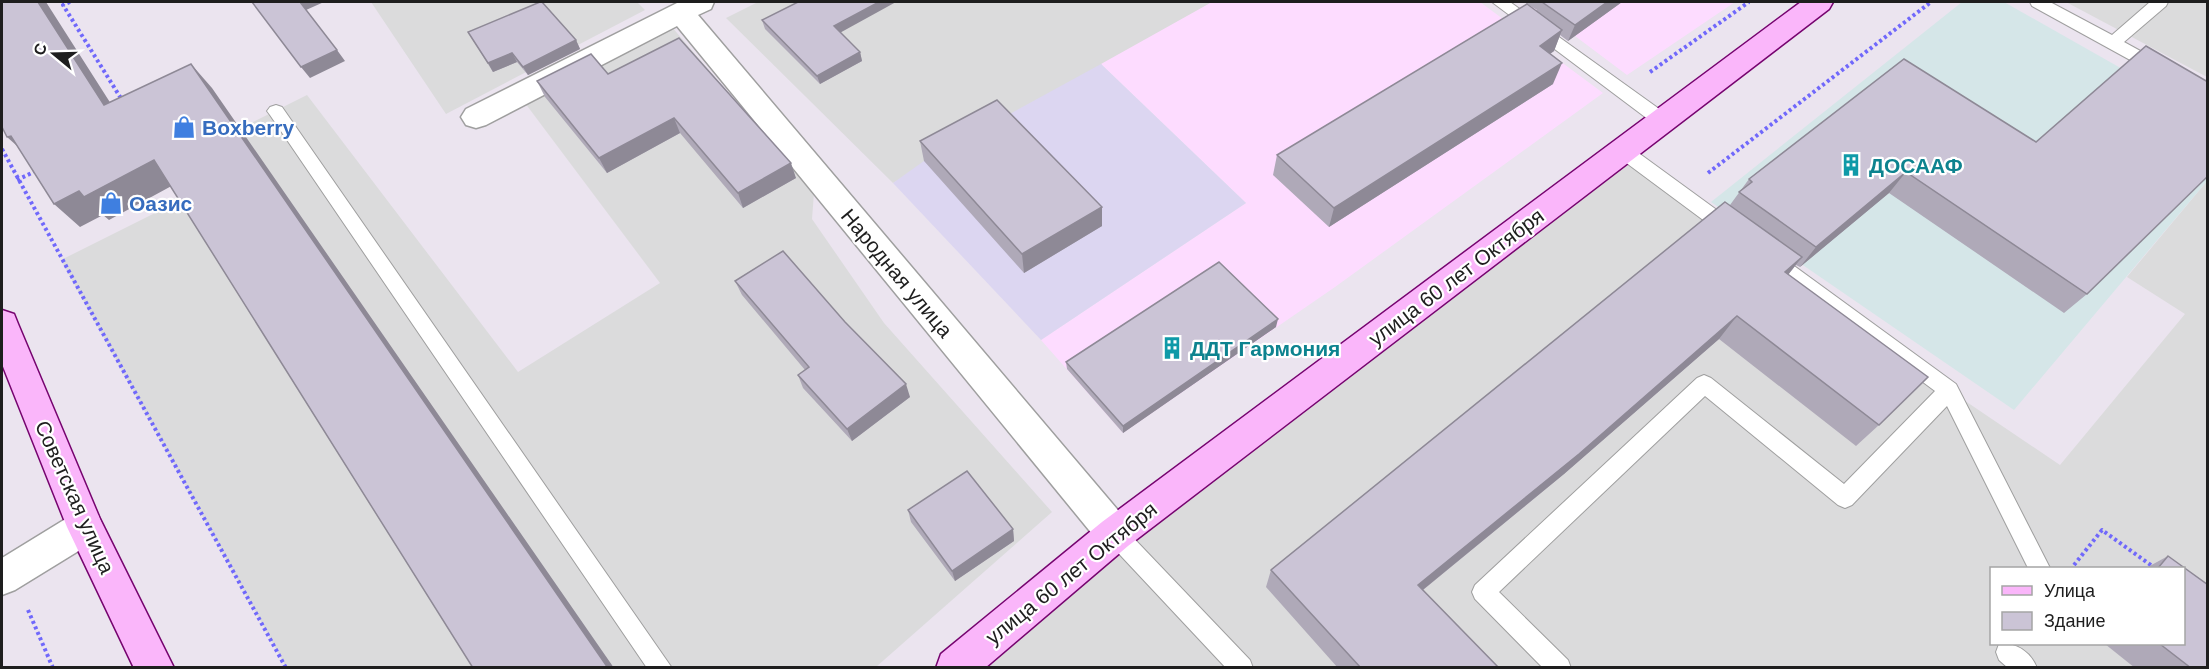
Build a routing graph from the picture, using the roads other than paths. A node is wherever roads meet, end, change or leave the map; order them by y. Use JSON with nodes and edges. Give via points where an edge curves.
{"nodes":[{"id":1,"x":1500,"y":2,"type":"edge"},
{"id":2,"x":1819,"y":2,"type":"edge"},
{"id":3,"x":2038,"y":2,"type":"edge"},
{"id":4,"x":2160,"y":2,"type":"edge"},
{"id":5,"x":690,"y":7,"type":"edge"},
{"id":6,"x":2113,"y":43,"type":"junction"},
{"id":7,"x":2176,"y":78,"type":"edge"},
{"id":8,"x":276,"y":111,"type":"dead end"},
{"id":9,"x":476,"y":117,"type":"dead end"},
{"id":10,"x":1662,"y":121,"type":"junction"},
{"id":11,"x":1623,"y":151,"type":"junction"},
{"id":12,"x":2,"y":324,"type":"edge"},
{"id":13,"x":1949,"y":390,"type":"junction"},
{"id":14,"x":86,"y":527,"type":"junction"},
{"id":15,"x":1115,"y":534,"type":"junction"},
{"id":16,"x":2038,"y":567,"type":"edge"},
{"id":17,"x":2,"y":578,"type":"edge"},
{"id":18,"x":2007,"y":652,"type":"dead end"},
{"id":19,"x":156,"y":668,"type":"edge"},
{"id":20,"x":661,"y":668,"type":"edge"},
{"id":21,"x":955,"y":668,"type":"edge"},
{"id":22,"x":1242,"y":668,"type":"edge"},
{"id":23,"x":1560,"y":668,"type":"edge"},
{"id":24,"x":2026,"y":668,"type":"edge"}],
"edges":[{"from":1,"to":10,"type":"lane"},
{"from":2,"to":10,"type":"street","name":"улица 60 лет Октября"},
{"from":3,"to":6,"type":"lane"},
{"from":4,"to":6,"type":"lane"},
{"from":5,"to":9,"type":"street"},
{"from":5,"to":15,"type":"street","name":"Народная улица"},
{"from":6,"to":7,"type":"lane"},
{"from":8,"to":20,"type":"lane"},
{"from":10,"to":11,"type":"street","name":"улица 60 лет Октября"},
{"from":11,"to":13,"type":"lane"},
{"from":11,"to":15,"type":"street","name":"улица 60 лет Октября"},
{"from":12,"to":14,"type":"street","name":"Советская улица"},
{"from":13,"to":16,"type":"lane"},
{"from":13,"to":23,"type":"lane","via":[[1845,498],[1704,384],[1483,592]]},
{"from":14,"to":17,"type":"street"},
{"from":14,"to":19,"type":"street","name":"Советская улица"},
{"from":15,"to":21,"type":"street","name":"улица 60 лет Октября"},
{"from":15,"to":22,"type":"lane"},
{"from":18,"to":24,"type":"lane"}]}
